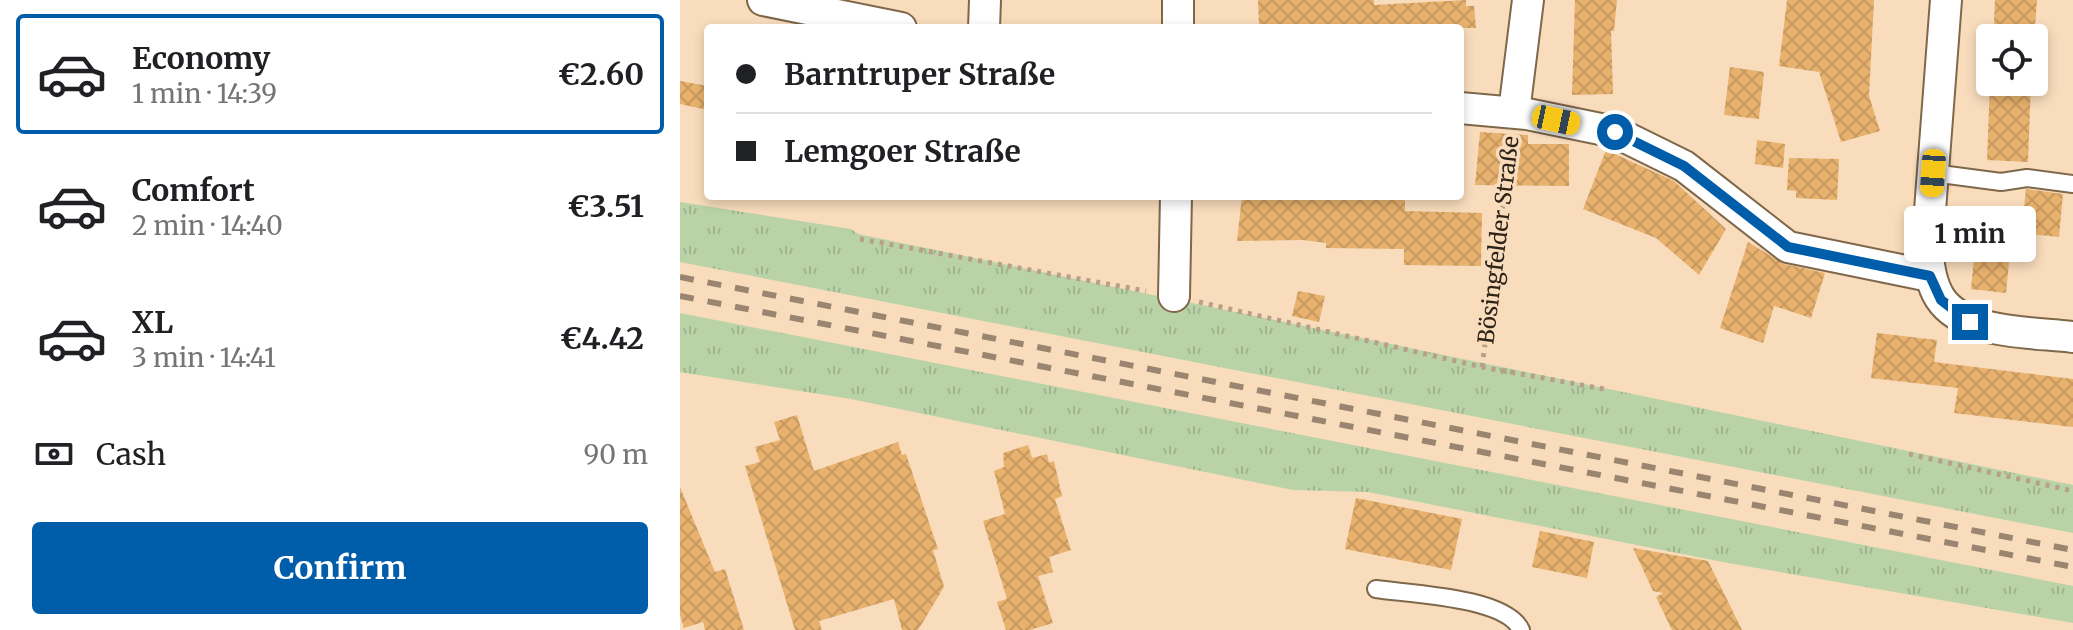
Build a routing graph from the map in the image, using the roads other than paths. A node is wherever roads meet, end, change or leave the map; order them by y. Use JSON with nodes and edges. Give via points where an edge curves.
{"nodes":[{"id":1,"x":763,"y":0,"type":"edge"},
{"id":2,"x":985,"y":0,"type":"edge"},
{"id":3,"x":1178,"y":0,"type":"edge"},
{"id":4,"x":1528,"y":0,"type":"edge"},
{"id":5,"x":1946,"y":0,"type":"edge"},
{"id":6,"x":881,"y":24,"type":"edge"},
{"id":7,"x":984,"y":24,"type":"edge"},
{"id":8,"x":1178,"y":24,"type":"edge"},
{"id":9,"x":1464,"y":108,"type":"edge"},
{"id":10,"x":1514,"y":112,"type":"junction"},
{"id":11,"x":1933,"y":173,"type":"junction"},
{"id":12,"x":2073,"y":184,"type":"edge"},
{"id":13,"x":1176,"y":200,"type":"edge"},
{"id":14,"x":1930,"y":276,"type":"junction"},
{"id":15,"x":1174,"y":296,"type":"road end"},
{"id":16,"x":2073,"y":337,"type":"edge"},
{"id":17,"x":1376,"y":589,"type":"dead end"},
{"id":18,"x":1521,"y":630,"type":"edge"}],
"edges":[{"from":1,"to":6,"type":"street"},
{"from":2,"to":7,"type":"street"},
{"from":3,"to":8,"type":"street"},
{"from":4,"to":10,"type":"street","name":"Bösingfelder Straße"},
{"from":5,"to":11,"type":"street"},
{"from":9,"to":10,"type":"street","name":"Bösingfelder Straße"},
{"from":10,"to":14,"type":"street","via":[[1615,132],[1684,166],[1788,247]]},
{"from":11,"to":12,"type":"lane"},
{"from":11,"to":14,"type":"street"},
{"from":13,"to":15,"type":"street"},
{"from":14,"to":16,"type":"street","via":[[1941,300],[1970,322]]},
{"from":17,"to":18,"type":"lane","via":[[1490,606]]}]}
